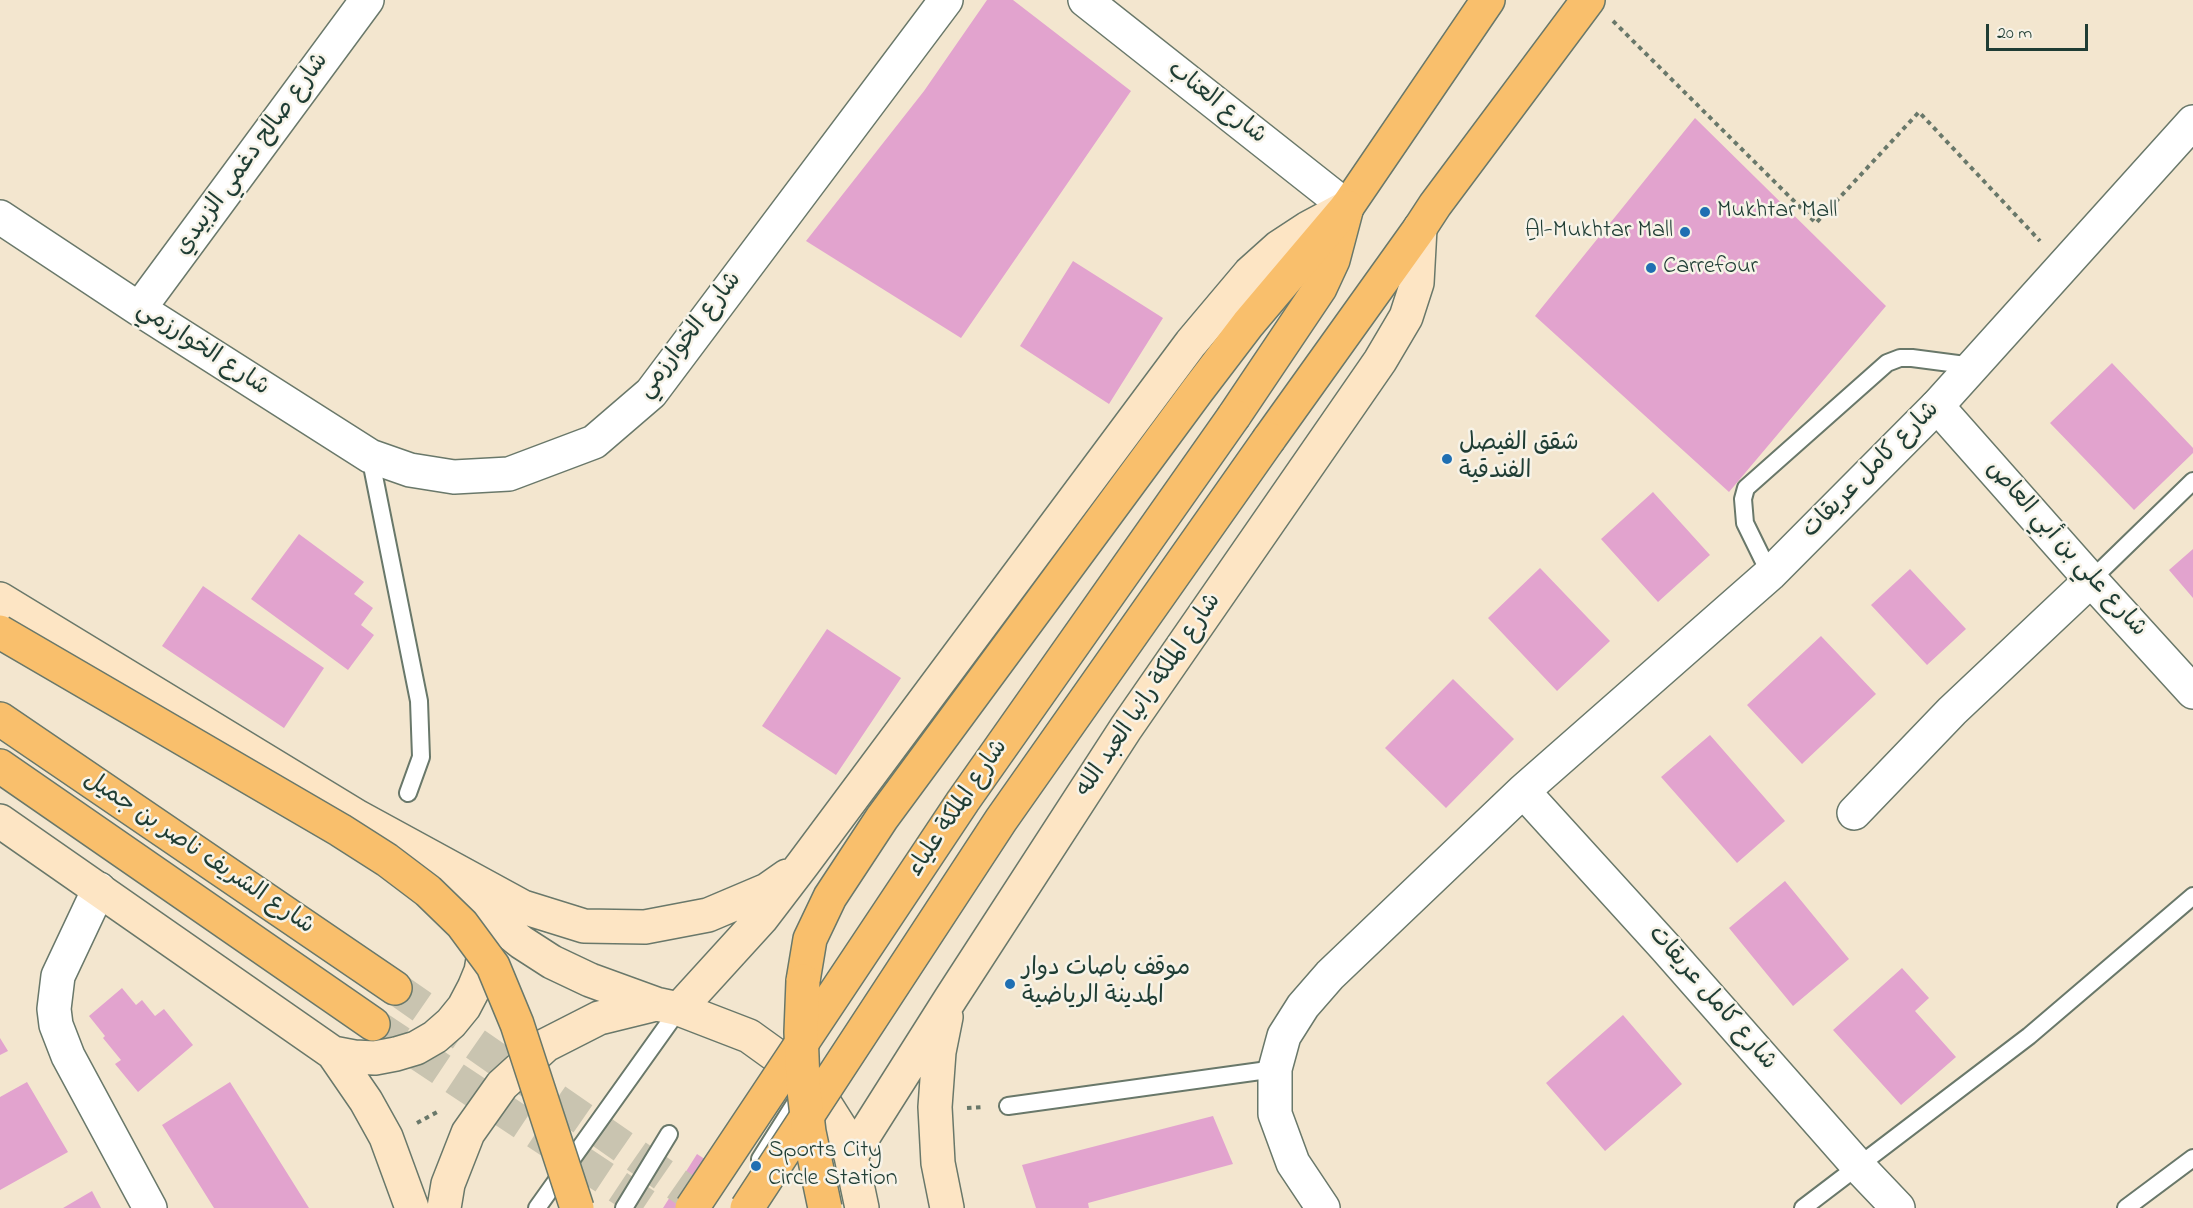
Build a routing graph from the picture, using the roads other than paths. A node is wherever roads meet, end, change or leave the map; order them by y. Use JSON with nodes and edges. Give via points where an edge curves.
{"nodes":[{"id":1,"x":367,"y":0,"type":"edge"},
{"id":2,"x":946,"y":0,"type":"edge"},
{"id":3,"x":1085,"y":0,"type":"edge"},
{"id":4,"x":1488,"y":0,"type":"edge"},
{"id":5,"x":1598,"y":8,"type":"edge"},
{"id":6,"x":2193,"y":122,"type":"edge"},
{"id":7,"x":1347,"y":207,"type":"junction"},
{"id":8,"x":0,"y":217,"type":"edge"},
{"id":9,"x":1420,"y":228,"type":"junction"},
{"id":10,"x":139,"y":309,"type":"junction"},
{"id":11,"x":1973,"y":366,"type":"junction"},
{"id":12,"x":1938,"y":406,"type":"junction"},
{"id":13,"x":370,"y":456,"type":"junction"},
{"id":14,"x":2193,"y":481,"type":"edge"},
{"id":15,"x":1770,"y":574,"type":"junction"},
{"id":16,"x":2091,"y":580,"type":"junction"},
{"id":17,"x":0,"y":599,"type":"edge"},
{"id":18,"x":0,"y":632,"type":"edge"},
{"id":19,"x":2193,"y":693,"type":"edge"},
{"id":20,"x":0,"y":719,"type":"edge"},
{"id":21,"x":0,"y":766,"type":"edge"},
{"id":22,"x":1523,"y":791,"type":"junction"},
{"id":23,"x":408,"y":793,"type":"dead end"},
{"id":24,"x":1854,"y":813,"type":"dead end"},
{"id":25,"x":358,"y":817,"type":"junction"},
{"id":26,"x":0,"y":821,"type":"edge"},
{"id":27,"x":803,"y":864,"type":"junction"},
{"id":28,"x":99,"y":889,"type":"junction"},
{"id":29,"x":2193,"y":896,"type":"edge"},
{"id":30,"x":474,"y":903,"type":"junction"},
{"id":31,"x":395,"y":988,"type":"tunnel mouth"},
{"id":32,"x":951,"y":998,"type":"junction"},
{"id":33,"x":667,"y":1007,"type":"junction"},
{"id":34,"x":373,"y":1024,"type":"tunnel mouth"},
{"id":35,"x":333,"y":1053,"type":"junction"},
{"id":36,"x":1275,"y":1069,"type":"junction"},
{"id":37,"x":810,"y":1080,"type":"junction"},
{"id":38,"x":1008,"y":1106,"type":"dead end"},
{"id":39,"x":669,"y":1134,"type":"dead end"},
{"id":40,"x":2193,"y":1158,"type":"edge"},
{"id":41,"x":1858,"y":1166,"type":"junction"},
{"id":42,"x":837,"y":1180,"type":"edge"},
{"id":43,"x":150,"y":1208,"type":"edge"},
{"id":44,"x":412,"y":1208,"type":"edge"},
{"id":45,"x":444,"y":1208,"type":"edge"},
{"id":46,"x":537,"y":1208,"type":"edge"},
{"id":47,"x":577,"y":1208,"type":"edge"},
{"id":48,"x":624,"y":1208,"type":"edge"},
{"id":49,"x":692,"y":1208,"type":"edge"},
{"id":50,"x":730,"y":1208,"type":"edge"},
{"id":51,"x":747,"y":1208,"type":"edge"},
{"id":52,"x":816,"y":1208,"type":"edge"},
{"id":53,"x":862,"y":1208,"type":"edge"},
{"id":54,"x":947,"y":1208,"type":"edge"},
{"id":55,"x":1323,"y":1208,"type":"edge"},
{"id":56,"x":1803,"y":1208,"type":"edge"},
{"id":57,"x":1899,"y":1208,"type":"edge"},
{"id":58,"x":2126,"y":1208,"type":"edge"}],
"edges":[{"from":1,"to":10,"type":"street","name":"شارع صالح دغمي الزبيدي"},
{"from":2,"to":13,"type":"street","name":"شارع الخوارزمي","via":[[651,393],[594,442],[509,474],[454,477],[410,470]]},
{"from":3,"to":7,"type":"street","name":"شارع العناب"},
{"from":4,"to":7,"type":"main road"},
{"from":5,"to":9,"type":"main road"},
{"from":6,"to":11,"type":"street","name":"شارع كامل عريقات"},
{"from":7,"to":27,"type":"main road","via":[[1279,247],[1250,273],[1191,343]]},
{"from":7,"to":42,"type":"main road","bridge":true,"via":[[1197,391],[882,818],[830,897],[810,939],[801,1032],[809,1132]]},
{"from":7,"to":49,"type":"main road","name":"شارع الملكة علياء","bridge":true,"via":[[1333,260],[1302,317],[963,801]]},
{"from":8,"to":10,"type":"street","name":"شارع الخوارزمي"},
{"from":9,"to":32,"type":"main road","name":"شارع الملكة رانيا العبد الله","via":[[1417,283],[1406,317],[1380,361],[1126,728]]},
{"from":9,"to":51,"type":"main road","name":"شارع الملكة علياء","bridge":true,"via":[[1001,820]]},
{"from":10,"to":13,"type":"street","name":"شارع الخوارزمي"},
{"from":11,"to":12,"type":"street","name":"شارع كامل عريقات"},
{"from":11,"to":15,"type":"lane","via":[[1912,358],[1887,363],[1746,488],[1745,523]]},
{"from":12,"to":15,"type":"street","name":"شارع كامل عريقات"},
{"from":12,"to":16,"type":"street","name":"شارع علي بن أبي العاص"},
{"from":13,"to":23,"type":"lane","via":[[419,701],[421,757]]},
{"from":14,"to":16,"type":"lane"},
{"from":15,"to":22,"type":"street","name":"شارع كامل عريقات"},
{"from":16,"to":19,"type":"street","name":"شارع علي بن أبي العاص"},
{"from":16,"to":24,"type":"street","via":[[1952,711]]},
{"from":17,"to":25,"type":"main road"},
{"from":18,"to":47,"type":"main road","bridge":true,"via":[[349,836],[428,891],[462,924],[493,966],[517,1024]]},
{"from":20,"to":31,"type":"main road","name":"شارع الشريف ناصر بن جميل"},
{"from":21,"to":34,"type":"main road","name":"شارع الشريف ناصر بن جميل"},
{"from":22,"to":36,"type":"street","name":"شارع كامل عريقات","via":[[1323,983],[1284,1036]]},
{"from":22,"to":41,"type":"street","name":"شارع كامل عريقات"},
{"from":25,"to":27,"type":"main road","via":[[523,907],[584,926],[645,927],[708,915],[767,890]]},
{"from":25,"to":30,"type":"main road"},
{"from":26,"to":28,"type":"main road"},
{"from":27,"to":33,"type":"main road","via":[[761,919]]},
{"from":28,"to":35,"type":"main road"},
{"from":28,"to":43,"type":"street","via":[[58,976],[56,1025],[68,1056]]},
{"from":29,"to":41,"type":"lane","via":[[2029,1036]]},
{"from":30,"to":33,"type":"main road","via":[[552,962]]},
{"from":30,"to":35,"type":"main road","via":[[484,936],[481,971],[464,1007],[451,1023],[416,1048],[396,1054],[375,1058]]},
{"from":32,"to":42,"type":"main road","name":"شارع الملكة رانيا العبد الله"},
{"from":32,"to":54,"type":"main road","via":[[939,1052],[935,1107],[938,1163]]},
{"from":33,"to":37,"type":"main road","via":[[749,1036]]},
{"from":33,"to":45,"type":"main road","via":[[599,1018],[546,1046],[502,1085],[468,1133],[448,1184]]},
{"from":33,"to":46,"type":"lane"},
{"from":35,"to":44,"type":"main road","via":[[386,1137]]},
{"from":36,"to":38,"type":"lane"},
{"from":36,"to":55,"type":"street","name":"شارع كامل عريقات","via":[[1275,1114],[1293,1163]]},
{"from":37,"to":42,"type":"main road","via":[[841,1129]]},
{"from":37,"to":50,"type":"lane"},
{"from":39,"to":48,"type":"lane"},
{"from":40,"to":58,"type":"lane"},
{"from":41,"to":56,"type":"lane"},
{"from":41,"to":57,"type":"street","name":"شارع كامل عريقات"},
{"from":42,"to":52,"type":"lane"},
{"from":42,"to":53,"type":"main road"}]}
